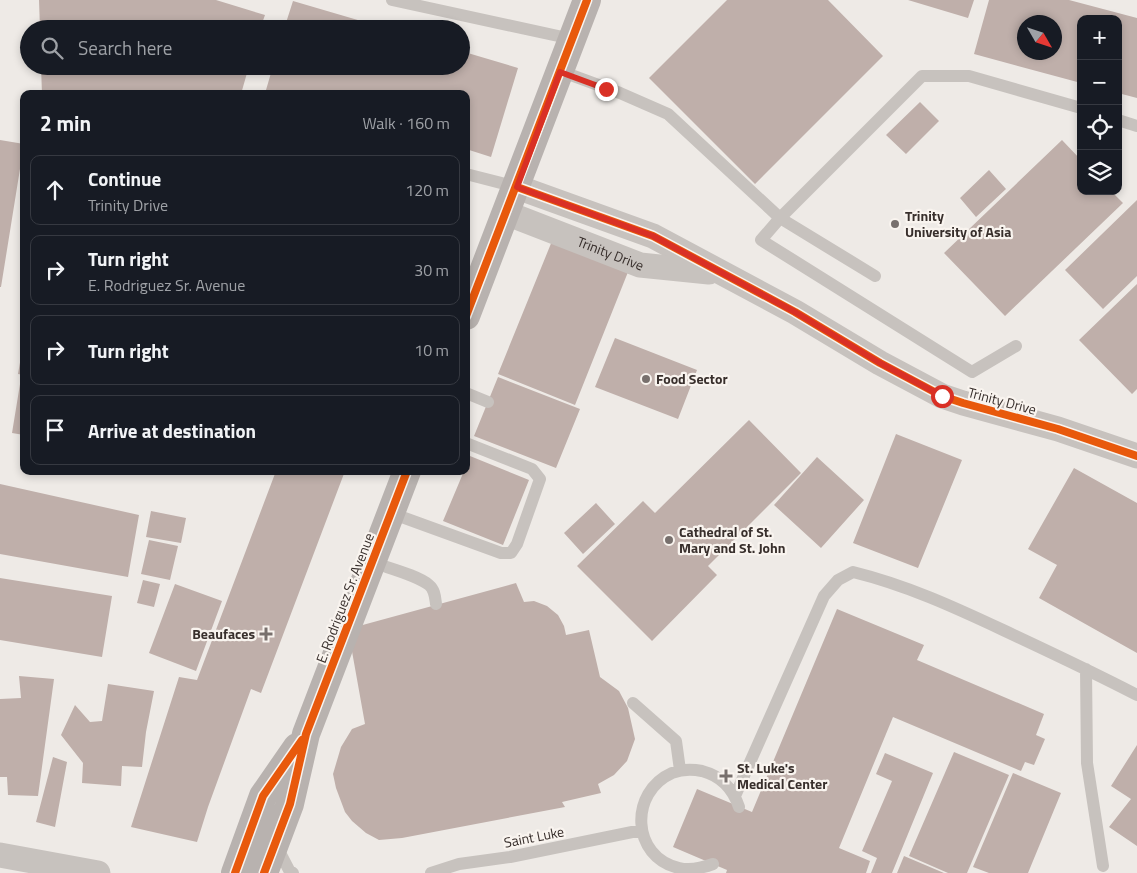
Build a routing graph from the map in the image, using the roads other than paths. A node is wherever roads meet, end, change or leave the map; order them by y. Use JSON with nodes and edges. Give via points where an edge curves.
{"nodes":[{"id":1,"x":392,"y":0,"type":"edge"},
{"id":2,"x":588,"y":0,"type":"edge"},
{"id":3,"x":572,"y":39,"type":"junction"},
{"id":4,"x":560,"y":72,"type":"junction"},
{"id":5,"x":1077,"y":107,"type":"edge"},
{"id":6,"x":1122,"y":121,"type":"edge"},
{"id":7,"x":1137,"y":126,"type":"edge"},
{"id":8,"x":470,"y":175,"type":"edge"},
{"id":9,"x":517,"y":187,"type":"junction"},
{"id":10,"x":506,"y":213,"type":"junction"},
{"id":11,"x":780,"y":218,"type":"junction"},
{"id":12,"x":722,"y":273,"type":"junction"},
{"id":13,"x":875,"y":276,"type":"dead end"},
{"id":14,"x":470,"y":306,"type":"edge"},
{"id":15,"x":1016,"y":346,"type":"dead end"},
{"id":16,"x":470,"y":395,"type":"edge"},
{"id":17,"x":488,"y":402,"type":"dead end"},
{"id":18,"x":470,"y":445,"type":"edge"},
{"id":19,"x":1137,"y":456,"type":"edge"},
{"id":20,"x":405,"y":475,"type":"edge"},
{"id":21,"x":391,"y":512,"type":"junction"},
{"id":22,"x":372,"y":562,"type":"junction"},
{"id":23,"x":436,"y":604,"type":"dead end"},
{"id":24,"x":1086,"y":668,"type":"junction"},
{"id":25,"x":1137,"y":696,"type":"edge"},
{"id":26,"x":633,"y":704,"type":"dead end"},
{"id":27,"x":306,"y":734,"type":"junction"},
{"id":28,"x":680,"y":770,"type":"junction"},
{"id":29,"x":642,"y":830,"type":"junction"},
{"id":30,"x":274,"y":842,"type":"junction"},
{"id":31,"x":0,"y":855,"type":"edge"},
{"id":32,"x":713,"y":864,"type":"dead end"},
{"id":33,"x":1103,"y":866,"type":"dead end"},
{"id":34,"x":679,"y":871,"type":"edge"},
{"id":35,"x":98,"y":873,"type":"edge"},
{"id":36,"x":235,"y":873,"type":"edge"},
{"id":37,"x":264,"y":873,"type":"edge"},
{"id":38,"x":293,"y":873,"type":"edge"},
{"id":39,"x":431,"y":873,"type":"edge"}],
"edges":[{"from":1,"to":3,"type":"lane"},
{"from":2,"to":3,"type":"main road"},
{"from":3,"to":4,"type":"main road"},
{"from":4,"to":9,"type":"main road"},
{"from":4,"to":11,"type":"lane","via":[[668,114]]},
{"from":5,"to":11,"type":"lane","via":[[969,76],[922,76]]},
{"from":6,"to":7,"type":"lane"},
{"from":8,"to":9,"type":"lane"},
{"from":9,"to":10,"type":"main road"},
{"from":9,"to":12,"type":"street","name":"Trinity Drive","via":[[653,236]]},
{"from":10,"to":12,"type":"street","name":"Trinity Drive","via":[[640,265]]},
{"from":10,"to":14,"type":"main road"},
{"from":11,"to":13,"type":"lane"},
{"from":11,"to":15,"type":"lane","via":[[761,240],[972,372]]},
{"from":12,"to":19,"type":"street","name":"Trinity Drive","via":[[942,396],[1058,429]]},
{"from":16,"to":17,"type":"lane"},
{"from":18,"to":21,"type":"lane","via":[[532,469],[540,479],[511,553],[501,553]]},
{"from":20,"to":21,"type":"main road","name":"E. Rodriguez Sr. Avenue"},
{"from":21,"to":22,"type":"main road","name":"E. Rodriguez Sr. Avenue"},
{"from":22,"to":23,"type":"lane","via":[[430,585]]},
{"from":22,"to":27,"type":"main road","name":"E. Rodriguez Sr. Avenue"},
{"from":24,"to":25,"type":"lane"},
{"from":24,"to":28,"type":"lane","via":[[946,603],[853,572],[838,580],[824,596],[737,801],[725,783],[712,774]]},
{"from":24,"to":33,"type":"lane","via":[[1087,763]]},
{"from":26,"to":28,"type":"lane","via":[[676,741]]},
{"from":27,"to":30,"type":"main road","name":"E. Rodriguez Sr. Avenue","via":[[290,804]]},
{"from":27,"to":36,"type":"main road","name":"E. Rodriguez Sr. Avenue","via":[[264,796]]},
{"from":28,"to":29,"type":"lane","via":[[663,777],[650,790],[642,805]]},
{"from":29,"to":34,"type":"lane","via":[[653,853]]},
{"from":29,"to":39,"type":"lane","name":"Saint Luke","via":[[459,864]]},
{"from":30,"to":37,"type":"main road","name":"E. Rodriguez Sr. Avenue"},
{"from":30,"to":38,"type":"lane"},
{"from":31,"to":35,"type":"street"},
{"from":32,"to":34,"type":"lane"}]}
